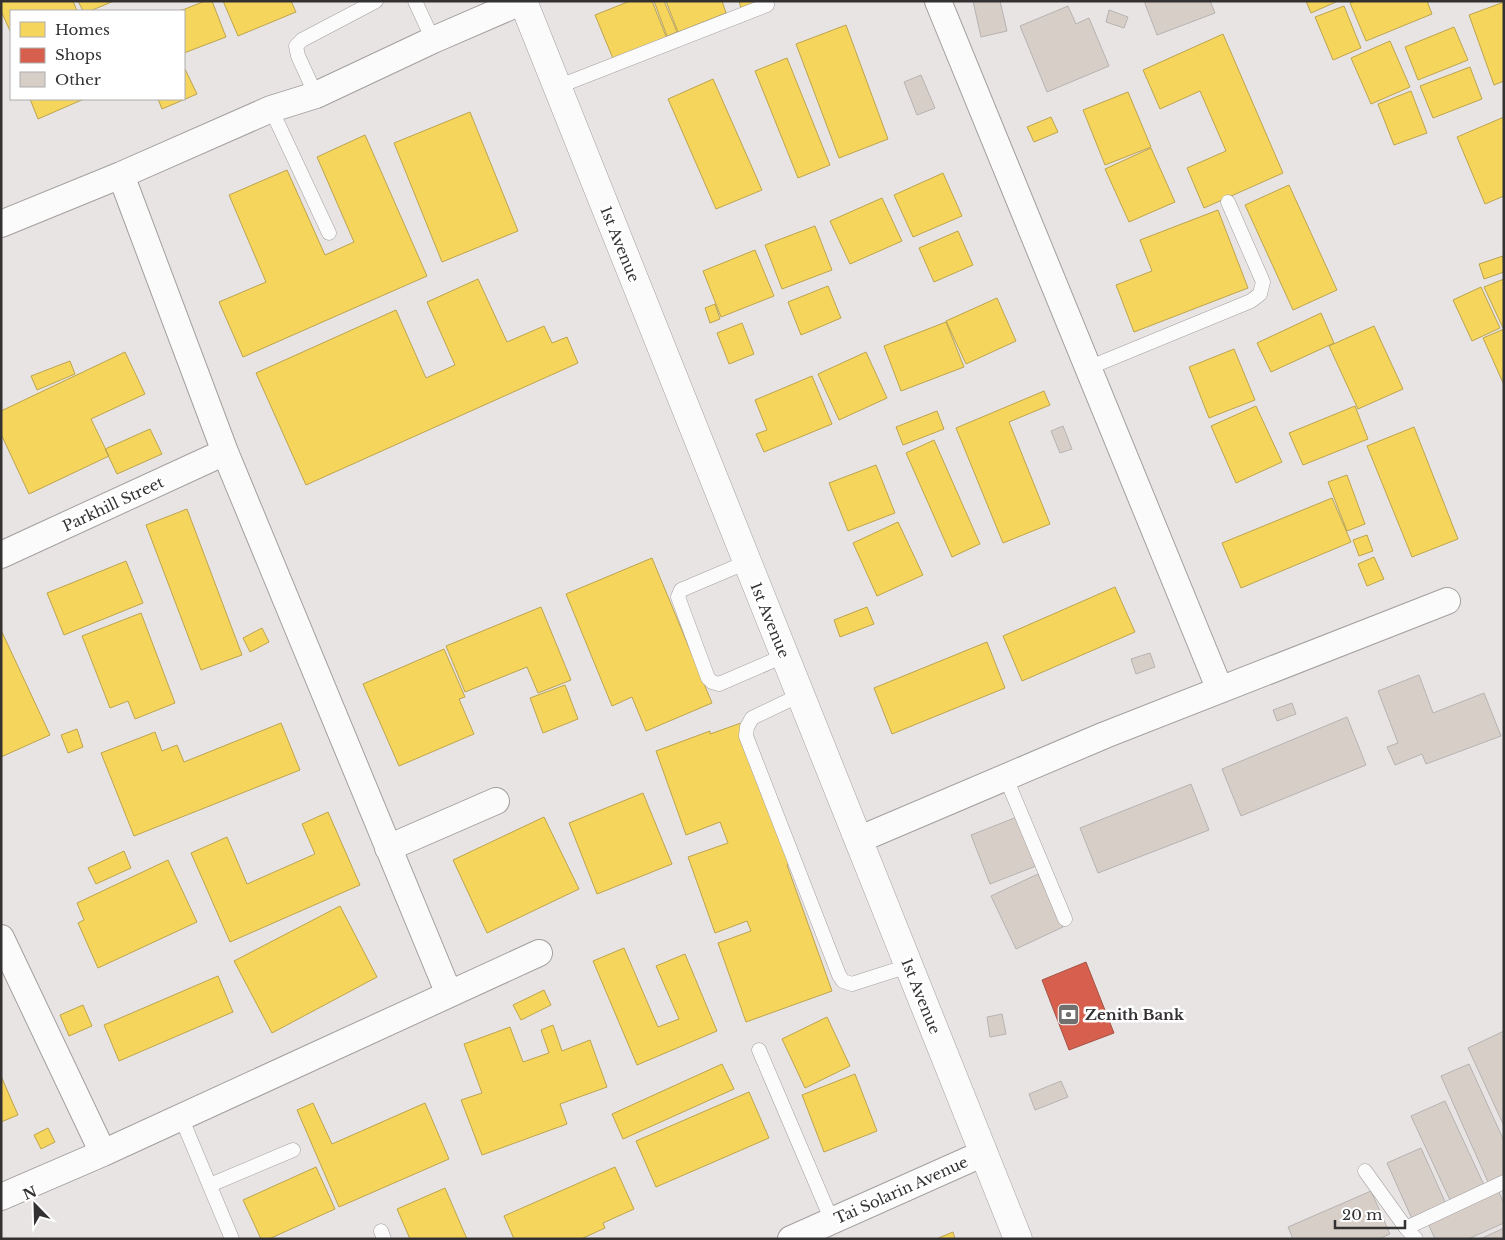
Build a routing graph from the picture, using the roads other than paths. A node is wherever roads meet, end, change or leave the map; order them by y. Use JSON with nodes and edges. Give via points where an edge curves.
{"nodes":[{"id":1,"x":376,"y":1,"type":"edge"},
{"id":2,"x":415,"y":1,"type":"edge"},
{"id":3,"x":523,"y":1,"type":"edge"},
{"id":4,"x":938,"y":1,"type":"edge"},
{"id":5,"x":767,"y":5,"type":"dead end"},
{"id":6,"x":432,"y":40,"type":"junction"},
{"id":7,"x":557,"y":87,"type":"junction"},
{"id":8,"x":316,"y":95,"type":"junction"},
{"id":9,"x":271,"y":109,"type":"junction"},
{"id":10,"x":121,"y":175,"type":"junction"},
{"id":11,"x":1228,"y":202,"type":"dead end"},
{"id":12,"x":1,"y":224,"type":"edge"},
{"id":13,"x":328,"y":233,"type":"dead end"},
{"id":14,"x":1088,"y":368,"type":"junction"},
{"id":15,"x":225,"y":452,"type":"junction"},
{"id":16,"x":1,"y":556,"type":"edge"},
{"id":17,"x":747,"y":562,"type":"junction"},
{"id":18,"x":1447,"y":601,"type":"dead end"},
{"id":19,"x":784,"y":656,"type":"junction"},
{"id":20,"x":1220,"y":690,"type":"junction"},
{"id":21,"x":800,"y":695,"type":"junction"},
{"id":22,"x":1006,"y":778,"type":"junction"},
{"id":23,"x":496,"y":801,"type":"dead end"},
{"id":24,"x":858,"y":840,"type":"junction"},
{"id":25,"x":388,"y":848,"type":"junction"},
{"id":26,"x":1065,"y":918,"type":"dead end"},
{"id":27,"x":1,"y":938,"type":"edge"},
{"id":28,"x":539,"y":953,"type":"dead end"},
{"id":29,"x":908,"y":966,"type":"junction"},
{"id":30,"x":449,"y":994,"type":"junction"},
{"id":31,"x":759,"y":1050,"type":"dead end"},
{"id":32,"x":181,"y":1116,"type":"junction"},
{"id":33,"x":293,"y":1150,"type":"dead end"},
{"id":34,"x":103,"y":1153,"type":"junction"},
{"id":35,"x":984,"y":1154,"type":"junction"},
{"id":36,"x":1365,"y":1171,"type":"dead end"},
{"id":37,"x":1504,"y":1182,"type":"edge"},
{"id":38,"x":210,"y":1185,"type":"junction"},
{"id":39,"x":1,"y":1197,"type":"edge"},
{"id":40,"x":832,"y":1221,"type":"junction"},
{"id":41,"x":1406,"y":1228,"type":"junction"},
{"id":42,"x":232,"y":1239,"type":"edge"},
{"id":43,"x":791,"y":1239,"type":"edge"},
{"id":44,"x":1018,"y":1239,"type":"edge"},
{"id":45,"x":1416,"y":1239,"type":"edge"}],
"edges":[{"from":1,"to":8,"type":"lane","via":[[296,46]]},
{"from":2,"to":6,"type":"lane"},
{"from":3,"to":6,"type":"street"},
{"from":3,"to":7,"type":"street","name":"1st Avenue"},
{"from":4,"to":14,"type":"street"},
{"from":5,"to":7,"type":"lane"},
{"from":6,"to":8,"type":"street"},
{"from":7,"to":17,"type":"street","name":"1st Avenue"},
{"from":8,"to":9,"type":"street"},
{"from":9,"to":10,"type":"street"},
{"from":9,"to":13,"type":"lane"},
{"from":10,"to":12,"type":"street"},
{"from":10,"to":15,"type":"street"},
{"from":11,"to":14,"type":"lane","via":[[1263,282],[1260,294],[1251,301]]},
{"from":14,"to":20,"type":"street"},
{"from":15,"to":16,"type":"street","name":"Parkhill Street"},
{"from":15,"to":25,"type":"street"},
{"from":17,"to":19,"type":"street","name":"1st Avenue"},
{"from":17,"to":19,"type":"lane","via":[[681,590],[678,596],[708,678],[720,684]]},
{"from":18,"to":20,"type":"street"},
{"from":19,"to":21,"type":"street","name":"1st Avenue"},
{"from":20,"to":22,"type":"street"},
{"from":21,"to":24,"type":"street","name":"1st Avenue"},
{"from":21,"to":29,"type":"lane","via":[[752,718],[746,727],[746,736],[839,975],[852,984]]},
{"from":22,"to":24,"type":"street"},
{"from":22,"to":26,"type":"lane"},
{"from":23,"to":25,"type":"street"},
{"from":24,"to":29,"type":"street","name":"1st Avenue"},
{"from":25,"to":30,"type":"street"},
{"from":27,"to":34,"type":"street"},
{"from":28,"to":30,"type":"street"},
{"from":29,"to":35,"type":"street","name":"1st Avenue"},
{"from":30,"to":32,"type":"street"},
{"from":31,"to":40,"type":"lane"},
{"from":32,"to":34,"type":"street"},
{"from":32,"to":38,"type":"lane"},
{"from":33,"to":38,"type":"lane"},
{"from":34,"to":39,"type":"street"},
{"from":35,"to":40,"type":"street","name":"Tai Solarin Avenue"},
{"from":35,"to":44,"type":"street","name":"1st Avenue"},
{"from":36,"to":41,"type":"lane"},
{"from":37,"to":41,"type":"lane"},
{"from":38,"to":42,"type":"lane"},
{"from":40,"to":43,"type":"street","name":"Tai Solarin Avenue"},
{"from":41,"to":45,"type":"lane"}]}
